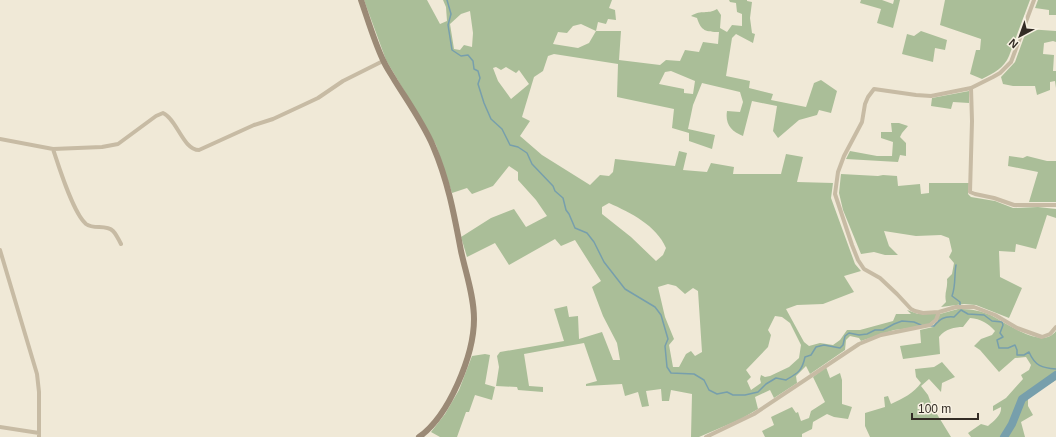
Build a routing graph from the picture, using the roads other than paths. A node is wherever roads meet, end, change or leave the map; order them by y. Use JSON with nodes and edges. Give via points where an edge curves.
{"nodes":[{"id":1,"x":361,"y":0,"type":"edge"},
{"id":2,"x":1034,"y":0,"type":"edge"},
{"id":3,"x":383,"y":61,"type":"junction"},
{"id":4,"x":971,"y":88,"type":"junction"},
{"id":5,"x":0,"y":139,"type":"edge"},
{"id":6,"x":53,"y":149,"type":"junction"},
{"id":7,"x":1056,"y":205,"type":"edge"},
{"id":8,"x":121,"y":244,"type":"dead end"},
{"id":9,"x":0,"y":250,"type":"edge"},
{"id":10,"x":939,"y":312,"type":"junction"},
{"id":11,"x":1056,"y":327,"type":"edge"},
{"id":12,"x":0,"y":427,"type":"edge"},
{"id":13,"x":39,"y":435,"type":"edge"},
{"id":14,"x":419,"y":437,"type":"edge"},
{"id":15,"x":706,"y":437,"type":"edge"}],
"edges":[{"from":1,"to":3,"type":"street"},
{"from":2,"to":4,"type":"street","via":[[1011,62],[1000,73]]},
{"from":3,"to":6,"type":"street","via":[[343,81],[318,98],[199,150],[188,144],[169,117],[163,113],[118,144]]},
{"from":3,"to":14,"type":"street","via":[[429,138],[447,183],[473,306],[474,334],[461,377],[440,417]]},
{"from":4,"to":7,"type":"street","via":[[970,192],[1014,205]]},
{"from":4,"to":10,"type":"street","via":[[931,96],[874,88],[865,104],[862,122],[844,156],[836,180],[837,201],[852,245],[864,269],[880,278],[911,309],[923,313]]},
{"from":5,"to":6,"type":"street"},
{"from":6,"to":8,"type":"street","via":[[81,218],[91,226],[111,229]]},
{"from":9,"to":13,"type":"street","via":[[37,374]]},
{"from":10,"to":11,"type":"street","via":[[956,307],[974,307],[1042,337],[1050,334]]},
{"from":10,"to":15,"type":"street","via":[[936,320],[930,325],[882,335],[859,344],[754,414]]},
{"from":12,"to":13,"type":"street"}]}
